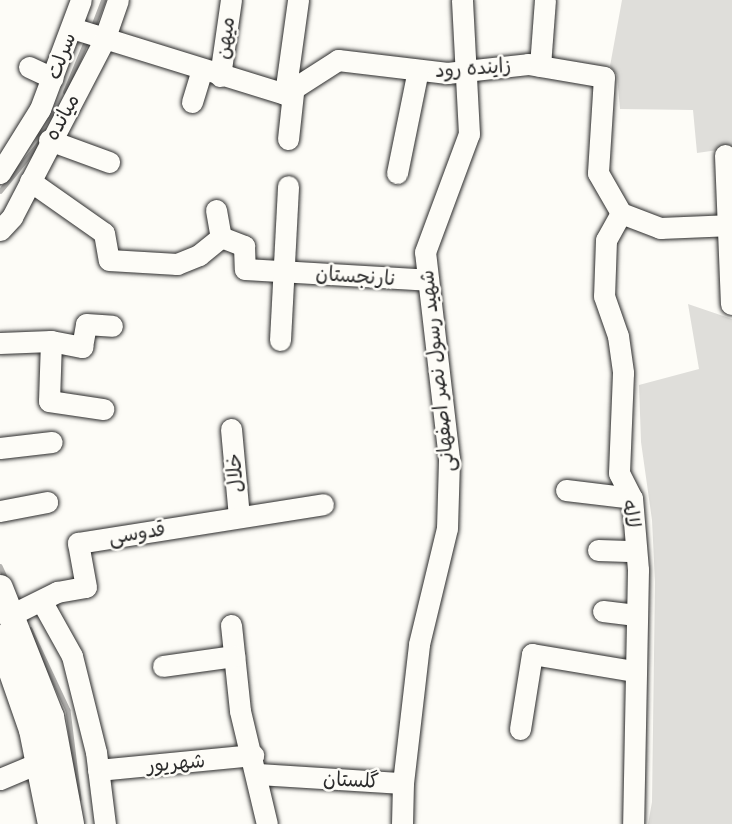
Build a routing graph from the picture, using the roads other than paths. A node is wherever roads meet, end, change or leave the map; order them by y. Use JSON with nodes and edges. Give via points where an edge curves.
{"nodes":[{"id":1,"x":81,"y":0,"type":"edge"},
{"id":2,"x":118,"y":0,"type":"edge"},
{"id":3,"x":231,"y":0,"type":"edge"},
{"id":4,"x":298,"y":0,"type":"edge"},
{"id":5,"x":462,"y":0,"type":"edge"},
{"id":6,"x":545,"y":0,"type":"edge"},
{"id":7,"x":89,"y":34,"type":"junction"},
{"id":8,"x":540,"y":66,"type":"junction"},
{"id":9,"x":29,"y":67,"type":"dead end"},
{"id":10,"x":418,"y":70,"type":"junction"},
{"id":11,"x":467,"y":72,"type":"junction"},
{"id":12,"x":211,"y":73,"type":"junction"},
{"id":13,"x":53,"y":78,"type":"junction"},
{"id":14,"x":289,"y":94,"type":"junction"},
{"id":15,"x":192,"y":102,"type":"dead end"},
{"id":16,"x":288,"y":139,"type":"dead end"},
{"id":17,"x":49,"y":140,"type":"junction"},
{"id":18,"x":725,"y":155,"type":"dead end"},
{"id":19,"x":4,"y":160,"type":"edge"},
{"id":20,"x":109,"y":162,"type":"dead end"},
{"id":21,"x":397,"y":173,"type":"dead end"},
{"id":22,"x":30,"y":181,"type":"junction"},
{"id":23,"x":288,"y":186,"type":"dead end"},
{"id":24,"x":216,"y":210,"type":"dead end"},
{"id":25,"x":621,"y":213,"type":"junction"},
{"id":26,"x":731,"y":225,"type":"edge"},
{"id":27,"x":0,"y":230,"type":"edge"},
{"id":28,"x":221,"y":237,"type":"junction"},
{"id":29,"x":283,"y":271,"type":"junction"},
{"id":30,"x":428,"y":280,"type":"junction"},
{"id":31,"x":731,"y":304,"type":"edge"},
{"id":32,"x":112,"y":326,"type":"dead end"},
{"id":33,"x":280,"y":340,"type":"dead end"},
{"id":34,"x":51,"y":341,"type":"junction"},
{"id":35,"x":0,"y":344,"type":"edge"},
{"id":36,"x":103,"y":409,"type":"dead end"},
{"id":37,"x":231,"y":429,"type":"dead end"},
{"id":38,"x":52,"y":442,"type":"dead end"},
{"id":39,"x":0,"y":448,"type":"edge"},
{"id":40,"x":566,"y":490,"type":"dead end"},
{"id":41,"x":632,"y":498,"type":"junction"},
{"id":42,"x":47,"y":502,"type":"dead end"},
{"id":43,"x":323,"y":504,"type":"dead end"},
{"id":44,"x":0,"y":511,"type":"edge"},
{"id":45,"x":239,"y":517,"type":"junction"},
{"id":46,"x":598,"y":550,"type":"dead end"},
{"id":47,"x":636,"y":551,"type":"junction"},
{"id":48,"x":0,"y":588,"type":"edge"},
{"id":49,"x":42,"y":602,"type":"junction"},
{"id":50,"x":603,"y":611,"type":"dead end"},
{"id":51,"x":636,"y":615,"type":"junction"},
{"id":52,"x":231,"y":625,"type":"dead end"},
{"id":53,"x":5,"y":627,"type":"edge"},
{"id":54,"x":234,"y":656,"type":"junction"},
{"id":55,"x":163,"y":666,"type":"dead end"},
{"id":56,"x":634,"y":671,"type":"junction"},
{"id":57,"x":520,"y":729,"type":"dead end"},
{"id":58,"x":38,"y":763,"type":"junction"},
{"id":59,"x":256,"y":765,"type":"junction"},
{"id":60,"x":98,"y":770,"type":"junction"},
{"id":61,"x":0,"y":778,"type":"edge"},
{"id":62,"x":403,"y":783,"type":"junction"},
{"id":63,"x":51,"y":824,"type":"edge"},
{"id":64,"x":71,"y":824,"type":"edge"},
{"id":65,"x":105,"y":824,"type":"edge"},
{"id":66,"x":267,"y":824,"type":"edge"},
{"id":67,"x":402,"y":824,"type":"edge"},
{"id":68,"x":633,"y":824,"type":"edge"}],
"edges":[{"from":1,"to":7,"type":"street","name":"سرلت"},
{"from":2,"to":7,"type":"street","name":"میانده"},
{"from":3,"to":12,"type":"street","name":"میهن"},
{"from":4,"to":14,"type":"street"},
{"from":5,"to":11,"type":"street","name":"شهید رسول نصر اصفهانی"},
{"from":6,"to":8,"type":"street"},
{"from":7,"to":12,"type":"street"},
{"from":7,"to":13,"type":"street","name":"سرلت"},
{"from":7,"to":17,"type":"street","name":"میانده"},
{"from":8,"to":11,"type":"street","name":"زاینده رود"},
{"from":8,"to":25,"type":"street","name":"زاینده رود","via":[[604,76],[598,173]]},
{"from":9,"to":13,"type":"street"},
{"from":10,"to":11,"type":"street","name":"زاینده رود"},
{"from":10,"to":14,"type":"street","name":"زاینده رود","via":[[338,60]]},
{"from":10,"to":21,"type":"street"},
{"from":11,"to":30,"type":"street","name":"شهید رسول نصر اصفهانی","via":[[469,135],[428,236]]},
{"from":12,"to":14,"type":"street"},
{"from":12,"to":15,"type":"street","name":"میهن"},
{"from":13,"to":19,"type":"street","name":"سرلت","via":[[40,109]]},
{"from":14,"to":16,"type":"street"},
{"from":17,"to":20,"type":"street"},
{"from":17,"to":22,"type":"street","name":"میانده"},
{"from":18,"to":26,"type":"street"},
{"from":22,"to":27,"type":"street","name":"میانده"},
{"from":22,"to":28,"type":"street","via":[[104,233],[109,260],[177,264],[199,255]]},
{"from":23,"to":29,"type":"street"},
{"from":24,"to":28,"type":"street"},
{"from":25,"to":26,"type":"street","via":[[660,228]]},
{"from":25,"to":41,"type":"street","name":"لاله","via":[[606,240],[604,296],[618,336],[623,374],[619,473]]},
{"from":26,"to":31,"type":"street"},
{"from":28,"to":29,"type":"street","name":"نارنجستان","via":[[244,246],[245,268]]},
{"from":29,"to":30,"type":"street","name":"نارنجستان"},
{"from":29,"to":33,"type":"street"},
{"from":30,"to":62,"type":"street","name":"شهید رسول نصر اصفهانی","via":[[449,459],[447,528],[419,644]]},
{"from":32,"to":34,"type":"street","via":[[86,324],[82,347]]},
{"from":34,"to":35,"type":"street"},
{"from":34,"to":36,"type":"street","via":[[49,401]]},
{"from":37,"to":45,"type":"street","name":"خلال"},
{"from":38,"to":39,"type":"street"},
{"from":40,"to":41,"type":"street"},
{"from":41,"to":47,"type":"street","name":"لاله"},
{"from":42,"to":44,"type":"street"},
{"from":43,"to":45,"type":"street","name":"قدوسی"},
{"from":45,"to":49,"type":"street","name":"قدوسی","via":[[78,543],[86,587],[57,592]]},
{"from":46,"to":47,"type":"street"},
{"from":47,"to":51,"type":"street","name":"لاله"},
{"from":48,"to":53,"type":"main road"},
{"from":49,"to":53,"type":"street","name":"قدوسی"},
{"from":49,"to":60,"type":"street","via":[[72,656]]},
{"from":50,"to":51,"type":"street"},
{"from":51,"to":56,"type":"street","name":"لاله"},
{"from":52,"to":54,"type":"street"},
{"from":53,"to":58,"type":"main road"},
{"from":53,"to":64,"type":"main road","via":[[51,717]]},
{"from":54,"to":55,"type":"street"},
{"from":54,"to":59,"type":"street","via":[[240,711]]},
{"from":56,"to":57,"type":"street","via":[[532,654]]},
{"from":56,"to":68,"type":"street","name":"لاله"},
{"from":58,"to":61,"type":"street"},
{"from":58,"to":63,"type":"main road"},
{"from":59,"to":60,"type":"street","name":"شهریور"},
{"from":59,"to":62,"type":"street","name":"گلستان"},
{"from":59,"to":66,"type":"street"},
{"from":60,"to":65,"type":"street"},
{"from":62,"to":67,"type":"street","name":"گلستان"}]}
